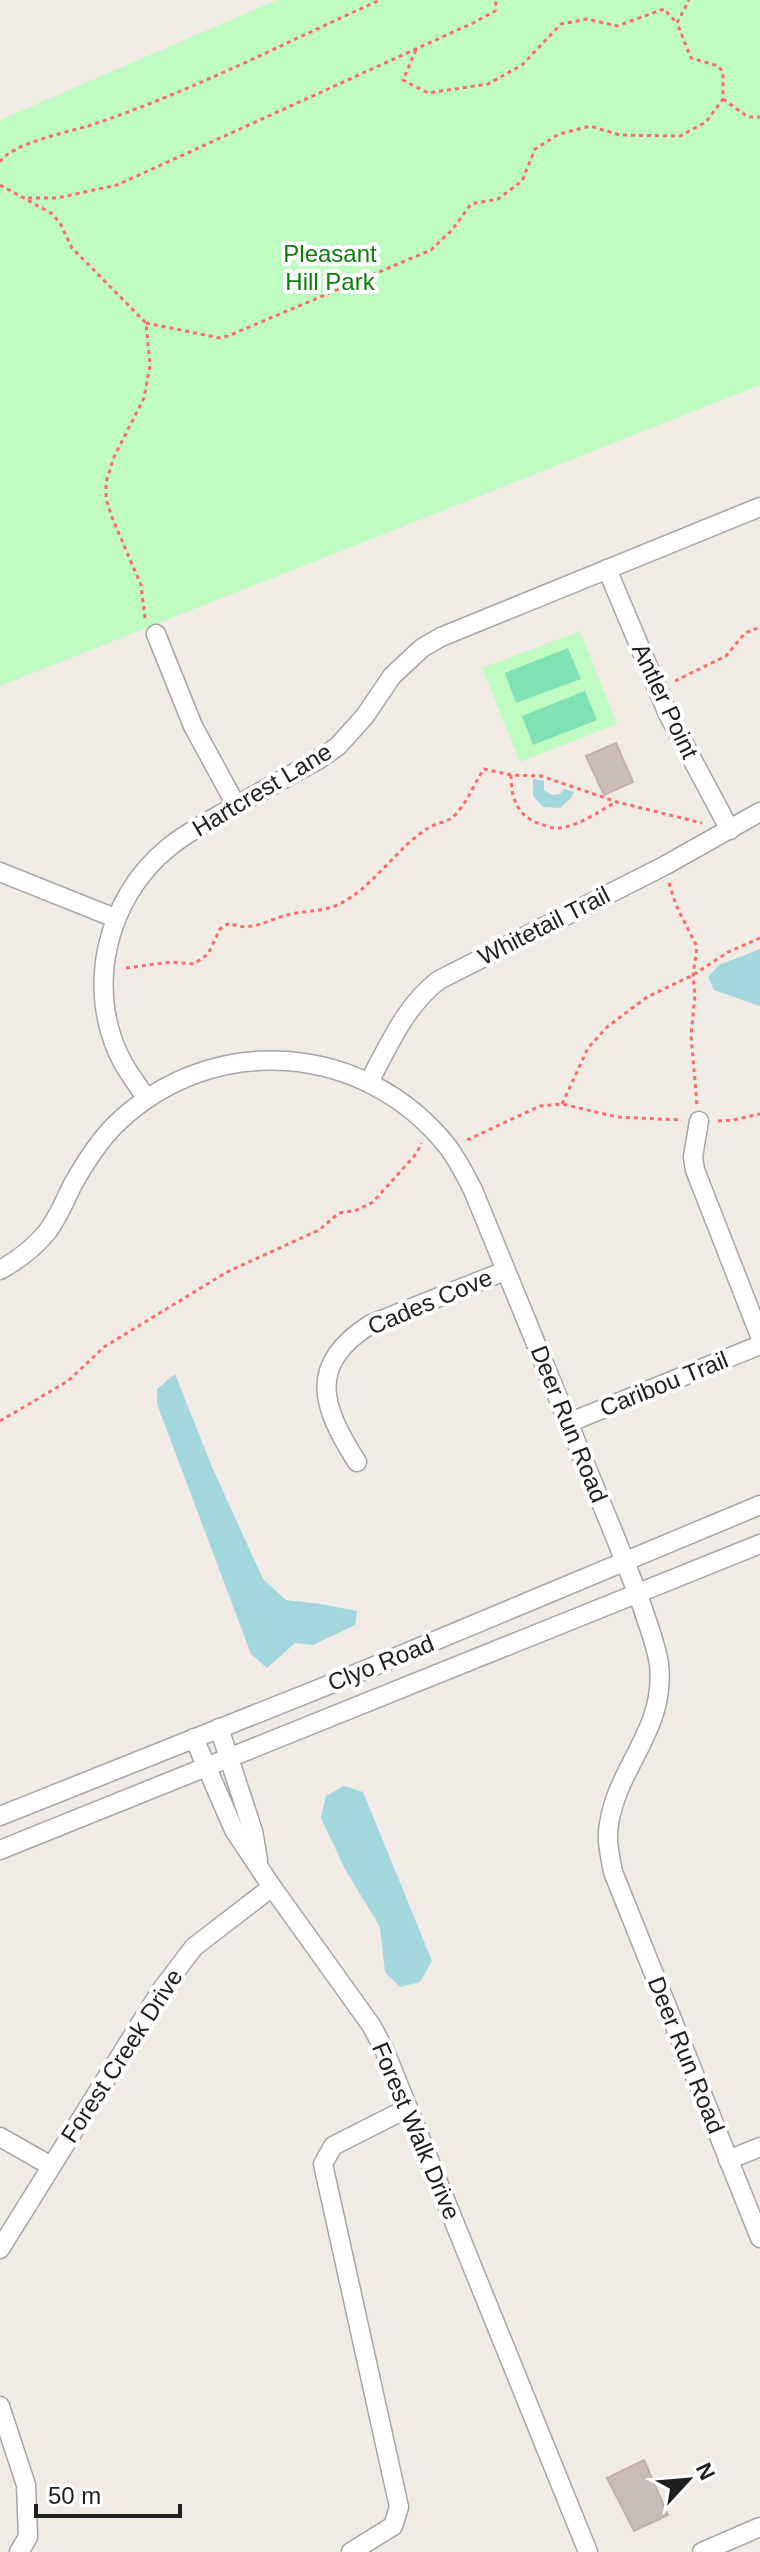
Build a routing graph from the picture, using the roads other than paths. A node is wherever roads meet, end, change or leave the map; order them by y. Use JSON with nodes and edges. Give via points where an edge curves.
{"nodes":[{"id":1,"x":760,"y":507,"type":"edge"},
{"id":2,"x":607,"y":569,"type":"junction"},
{"id":3,"x":156,"y":634,"type":"road end"},
{"id":4,"x":236,"y":805,"type":"junction"},
{"id":5,"x":760,"y":812,"type":"edge"},
{"id":6,"x":730,"y":830,"type":"junction"},
{"id":7,"x":0,"y":872,"type":"edge"},
{"id":8,"x":115,"y":918,"type":"junction"},
{"id":9,"x":369,"y":1082,"type":"junction"},
{"id":10,"x":146,"y":1098,"type":"junction"},
{"id":11,"x":699,"y":1121,"type":"road end"},
{"id":12,"x":0,"y":1270,"type":"edge"},
{"id":13,"x":505,"y":1271,"type":"junction"},
{"id":14,"x":760,"y":1336,"type":"edge"},
{"id":15,"x":760,"y":1345,"type":"edge"},
{"id":16,"x":568,"y":1423,"type":"junction"},
{"id":17,"x":357,"y":1462,"type":"dead end"},
{"id":18,"x":760,"y":1505,"type":"edge"},
{"id":19,"x":760,"y":1544,"type":"edge"},
{"id":20,"x":625,"y":1559,"type":"junction"},
{"id":21,"x":637,"y":1594,"type":"junction"},
{"id":22,"x":219,"y":1728,"type":"junction"},
{"id":23,"x":194,"y":1738,"type":"junction"},
{"id":24,"x":230,"y":1757,"type":"junction"},
{"id":25,"x":206,"y":1767,"type":"junction"},
{"id":26,"x":0,"y":1816,"type":"edge"},
{"id":27,"x":0,"y":1850,"type":"edge"},
{"id":28,"x":259,"y":1866,"type":"junction"},
{"id":29,"x":272,"y":1887,"type":"junction"},
{"id":30,"x":408,"y":2108,"type":"junction"},
{"id":31,"x":0,"y":2137,"type":"edge"},
{"id":32,"x":760,"y":2147,"type":"edge"},
{"id":33,"x":728,"y":2160,"type":"junction"},
{"id":34,"x":51,"y":2166,"type":"junction"},
{"id":35,"x":760,"y":2238,"type":"edge"},
{"id":36,"x":0,"y":2249,"type":"edge"},
{"id":37,"x":0,"y":2406,"type":"edge"},
{"id":38,"x":760,"y":2527,"type":"edge"},
{"id":39,"x":19,"y":2552,"type":"edge"},
{"id":40,"x":351,"y":2552,"type":"edge"},
{"id":41,"x":588,"y":2552,"type":"edge"},
{"id":42,"x":702,"y":2552,"type":"edge"}],
"edges":[{"from":1,"to":2,"type":"street","name":"Hartcrest Lane"},
{"from":2,"to":4,"type":"street","name":"Hartcrest Lane","via":[[422,648],[392,676],[338,746]]},
{"from":2,"to":6,"type":"street","name":"Antler Point","via":[[668,714]]},
{"from":3,"to":4,"type":"street","via":[[193,726]]},
{"from":4,"to":8,"type":"street","name":"Hartcrest Lane","via":[[168,848]]},
{"from":5,"to":6,"type":"street","name":"Whitetail Trail"},
{"from":6,"to":9,"type":"street","name":"Whitetail Trail","via":[[439,980],[404,1017]]},
{"from":7,"to":8,"type":"street"},
{"from":8,"to":10,"type":"street","name":"Hartcrest Lane","via":[[104,969],[105,1001],[122,1062]]},
{"from":9,"to":10,"type":"street","name":"Deer Run Road","via":[[311,1063],[244,1061],[203,1070]]},
{"from":9,"to":13,"type":"street","name":"Deer Run Road","via":[[402,1103],[449,1148],[473,1190]]},
{"from":10,"to":12,"type":"street","name":"Deer Run Road","via":[[95,1149],[49,1230]]},
{"from":11,"to":14,"type":"street","via":[[695,1170]]},
{"from":13,"to":16,"type":"street","name":"Deer Run Road"},
{"from":13,"to":17,"type":"street","name":"Cades Cove","via":[[371,1324],[340,1349],[326,1393],[336,1429]]},
{"from":15,"to":16,"type":"street","name":"Caribou Trail"},
{"from":16,"to":20,"type":"street","name":"Deer Run Road"},
{"from":18,"to":20,"type":"street","name":"Clyo Road"},
{"from":19,"to":21,"type":"street","name":"Clyo Road"},
{"from":20,"to":21,"type":"street","name":"Deer Run Road"},
{"from":20,"to":22,"type":"street","name":"Clyo Road"},
{"from":21,"to":24,"type":"street","name":"Clyo Road"},
{"from":21,"to":33,"type":"street","name":"Deer Run Road","via":[[658,1661],[659,1692],[651,1725],[614,1801],[608,1844],[618,1888]]},
{"from":22,"to":23,"type":"street","name":"Clyo Road"},
{"from":22,"to":24,"type":"street"},
{"from":23,"to":25,"type":"street","name":"Forest Walk Drive"},
{"from":23,"to":26,"type":"street","name":"Clyo Road"},
{"from":24,"to":25,"type":"street","name":"Clyo Road"},
{"from":24,"to":28,"type":"street"},
{"from":25,"to":27,"type":"street","name":"Clyo Road"},
{"from":25,"to":28,"type":"street","name":"Forest Walk Drive","via":[[234,1830]]},
{"from":28,"to":29,"type":"street","name":"Forest Walk Drive"},
{"from":29,"to":30,"type":"street","name":"Forest Walk Drive","via":[[371,2025]]},
{"from":29,"to":34,"type":"street","name":"Forest Creek Drive","via":[[194,1947]]},
{"from":30,"to":40,"type":"street","via":[[333,2146],[323,2164],[399,2507],[393,2526]]},
{"from":30,"to":41,"type":"street","name":"Forest Walk Drive"},
{"from":31,"to":34,"type":"street"},
{"from":32,"to":33,"type":"street"},
{"from":33,"to":35,"type":"street","name":"Deer Run Road"},
{"from":34,"to":36,"type":"street","name":"Forest Creek Drive"},
{"from":37,"to":39,"type":"street","via":[[26,2485],[28,2537]]},
{"from":38,"to":42,"type":"street"}]}
